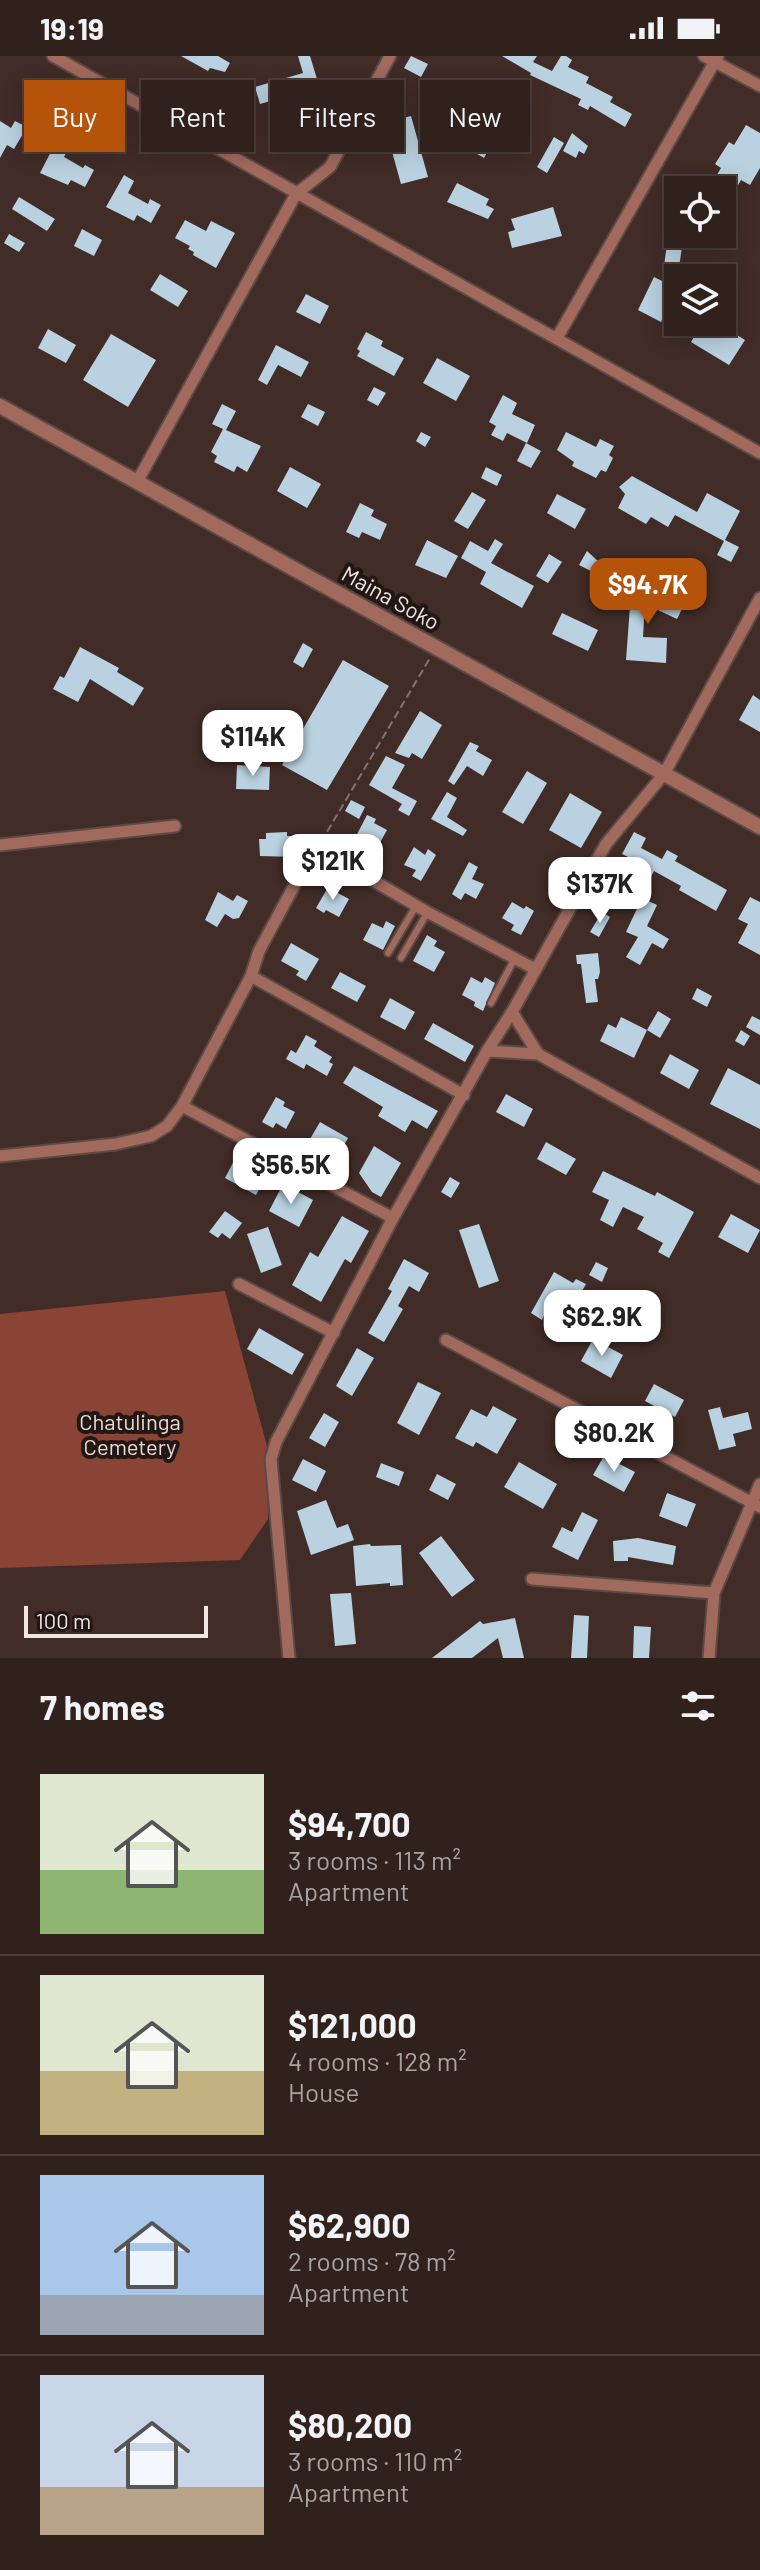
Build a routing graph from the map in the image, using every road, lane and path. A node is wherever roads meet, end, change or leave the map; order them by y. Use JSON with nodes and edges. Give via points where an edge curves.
{"nodes":[{"id":1,"x":53,"y":56,"type":"edge"},
{"id":2,"x":390,"y":56,"type":"edge"},
{"id":3,"x":712,"y":58,"type":"edge"},
{"id":4,"x":760,"y":86,"type":"edge"},
{"id":5,"x":296,"y":194,"type":"junction"},
{"id":6,"x":557,"y":338,"type":"junction"},
{"id":7,"x":0,"y":406,"type":"edge"},
{"id":8,"x":760,"y":453,"type":"edge"},
{"id":9,"x":137,"y":482,"type":"junction"},
{"id":10,"x":760,"y":598,"type":"edge"},
{"id":11,"x":436,"y":647,"type":"junction"},
{"id":12,"x":664,"y":774,"type":"junction"},
{"id":13,"x":175,"y":826,"type":"dead end"},
{"id":14,"x":760,"y":827,"type":"edge"},
{"id":15,"x":0,"y":845,"type":"edge"},
{"id":16,"x":315,"y":853,"type":"junction"},
{"id":17,"x":422,"y":909,"type":"junction"},
{"id":18,"x":388,"y":953,"type":"dead end"},
{"id":19,"x":401,"y":958,"type":"dead end"},
{"id":20,"x":514,"y":960,"type":"junction"},
{"id":21,"x":535,"y":969,"type":"junction"},
{"id":22,"x":251,"y":976,"type":"junction"},
{"id":23,"x":491,"y":1003,"type":"dead end"},
{"id":24,"x":512,"y":1012,"type":"junction"},
{"id":25,"x":487,"y":1051,"type":"junction"},
{"id":26,"x":538,"y":1054,"type":"junction"},
{"id":27,"x":464,"y":1095,"type":"junction"},
{"id":28,"x":182,"y":1106,"type":"junction"},
{"id":29,"x":0,"y":1156,"type":"edge"},
{"id":30,"x":760,"y":1178,"type":"edge"},
{"id":31,"x":393,"y":1218,"type":"junction"},
{"id":32,"x":239,"y":1284,"type":"dead end"},
{"id":33,"x":334,"y":1333,"type":"junction"},
{"id":34,"x":446,"y":1340,"type":"dead end"},
{"id":35,"x":760,"y":1484,"type":"edge"},
{"id":36,"x":755,"y":1505,"type":"edge"},
{"id":37,"x":532,"y":1579,"type":"dead end"},
{"id":38,"x":714,"y":1593,"type":"junction"},
{"id":39,"x":289,"y":1658,"type":"edge"},
{"id":40,"x":709,"y":1658,"type":"edge"}],
"edges":[{"from":1,"to":5,"type":"street"},
{"from":2,"to":5,"type":"street","via":[[330,167]]},
{"from":3,"to":4,"type":"street"},
{"from":3,"to":6,"type":"street"},
{"from":5,"to":6,"type":"street"},
{"from":5,"to":9,"type":"street"},
{"from":6,"to":8,"type":"street"},
{"from":7,"to":9,"type":"street","name":"Maina Soko"},
{"from":9,"to":11,"type":"street","name":"Maina Soko"},
{"from":10,"to":12,"type":"street"},
{"from":11,"to":12,"type":"street","name":"Maina Soko"},
{"from":11,"to":16,"type":"path"},
{"from":12,"to":14,"type":"street","name":"Maina Soko"},
{"from":12,"to":21,"type":"street","via":[[606,844]]},
{"from":13,"to":15,"type":"street"},
{"from":16,"to":17,"type":"street","via":[[326,853]]},
{"from":16,"to":22,"type":"street","via":[[271,927]]},
{"from":17,"to":18,"type":"lane"},
{"from":17,"to":19,"type":"lane"},
{"from":17,"to":20,"type":"street"},
{"from":20,"to":21,"type":"street"},
{"from":20,"to":23,"type":"lane"},
{"from":21,"to":24,"type":"street"},
{"from":22,"to":27,"type":"street"},
{"from":22,"to":28,"type":"street"},
{"from":24,"to":25,"type":"street"},
{"from":24,"to":26,"type":"street"},
{"from":25,"to":26,"type":"street"},
{"from":25,"to":27,"type":"street"},
{"from":26,"to":30,"type":"street"},
{"from":27,"to":31,"type":"street"},
{"from":28,"to":29,"type":"street","via":[[151,1136]]},
{"from":28,"to":31,"type":"street"},
{"from":31,"to":33,"type":"street"},
{"from":32,"to":33,"type":"street"},
{"from":33,"to":39,"type":"street","via":[[289,1414],[271,1459]]},
{"from":34,"to":36,"type":"street"},
{"from":35,"to":36,"type":"street"},
{"from":36,"to":38,"type":"street"},
{"from":37,"to":38,"type":"street"},
{"from":38,"to":40,"type":"street"}]}
